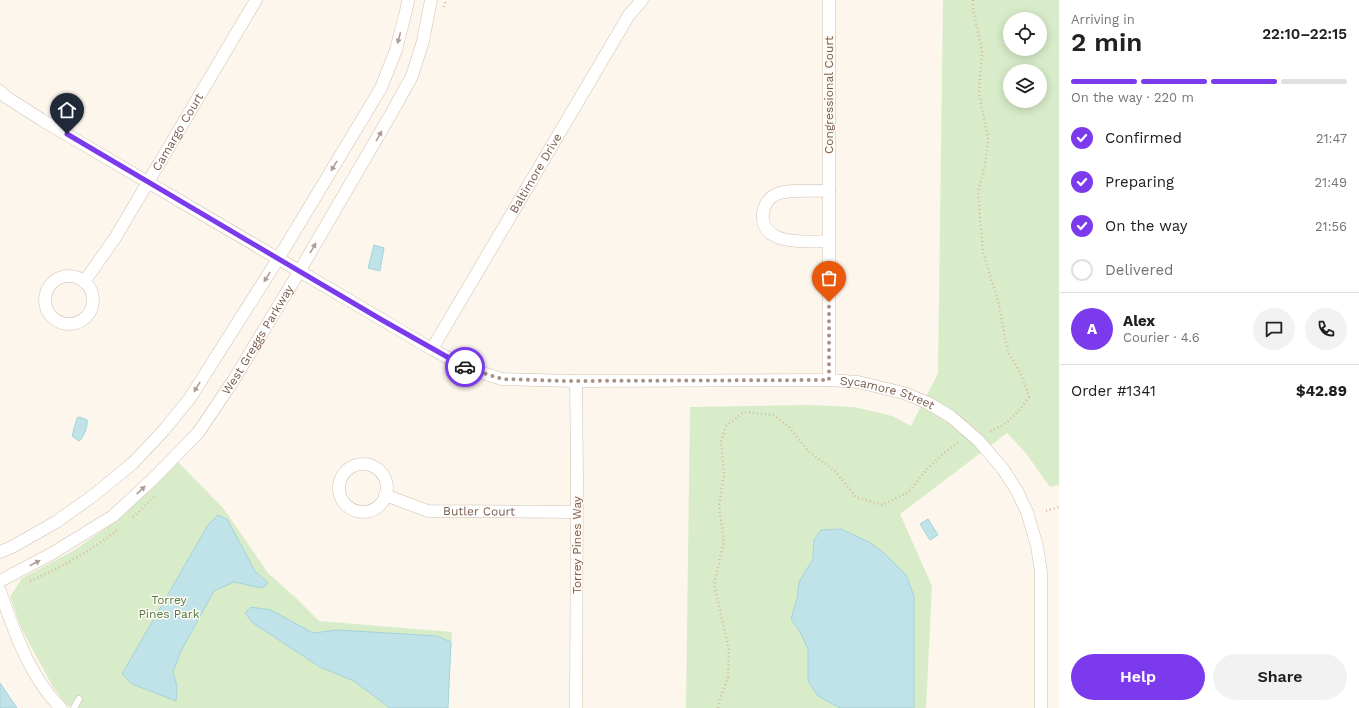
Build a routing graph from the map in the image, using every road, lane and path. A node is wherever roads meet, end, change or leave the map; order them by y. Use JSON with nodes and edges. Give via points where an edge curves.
{"nodes":[{"id":1,"x":256,"y":0,"type":"edge"},
{"id":2,"x":408,"y":0,"type":"edge"},
{"id":3,"x":431,"y":0,"type":"edge"},
{"id":4,"x":642,"y":0,"type":"edge"},
{"id":5,"x":829,"y":0,"type":"edge"},
{"id":6,"x":973,"y":0,"type":"edge"},
{"id":7,"x":0,"y":91,"type":"edge"},
{"id":8,"x":149,"y":182,"type":"junction"},
{"id":9,"x":829,"y":191,"type":"junction"},
{"id":10,"x":829,"y":241,"type":"junction"},
{"id":11,"x":283,"y":262,"type":"junction"},
{"id":12,"x":300,"y":272,"type":"junction"},
{"id":13,"x":84,"y":282,"type":"dead end"},
{"id":14,"x":432,"y":349,"type":"junction"},
{"id":15,"x":829,"y":380,"type":"junction"},
{"id":16,"x":576,"y":382,"type":"junction"},
{"id":17,"x":973,"y":436,"type":"junction"},
{"id":18,"x":386,"y":495,"type":"dead end"},
{"id":19,"x":1059,"y":507,"type":"edge"},
{"id":20,"x":1046,"y":511,"type":"dead end"},
{"id":21,"x":576,"y":512,"type":"junction"},
{"id":22,"x":0,"y":552,"type":"edge"},
{"id":23,"x":0,"y":581,"type":"edge"},
{"id":24,"x":0,"y":591,"type":"edge"},
{"id":25,"x":79,"y":699,"type":"dead end"},
{"id":26,"x":61,"y":708,"type":"edge"},
{"id":27,"x":74,"y":708,"type":"edge"},
{"id":28,"x":576,"y":708,"type":"edge"},
{"id":29,"x":718,"y":708,"type":"edge"},
{"id":30,"x":1041,"y":708,"type":"edge"}],
"edges":[{"from":1,"to":8,"type":"street","name":"Camargo Court"},
{"from":2,"to":11,"type":"street","one_way":true,"via":[[396,50],[381,88]]},
{"from":12,"to":3,"type":"street","name":"West Greggs Parkway","one_way":true,"via":[[412,76],[423,41]]},
{"from":4,"to":14,"type":"street","name":"Baltimore Drive","via":[[629,15]]},
{"from":5,"to":9,"type":"street","name":"Congressional Court"},
{"from":6,"to":17,"type":"path","via":[[982,52],[979,93],[988,138],[978,192],[983,252],[998,301],[1008,352],[1021,374],[1029,398],[1015,417],[999,428]]},
{"from":7,"to":8,"type":"street","name":"Sycamore Street","via":[[42,120]]},
{"from":8,"to":11,"type":"street","name":"Sycamore Street"},
{"from":8,"to":13,"type":"street","name":"Camargo Court","via":[[115,238]]},
{"from":9,"to":10,"type":"street","name":"Congressional Court"},
{"from":9,"to":10,"type":"street","via":[[776,194],[768,200],[762,218],[765,229],[784,240]]},
{"from":10,"to":15,"type":"street","name":"Congressional Court"},
{"from":11,"to":12,"type":"street","name":"Sycamore Street"},
{"from":11,"to":22,"type":"street","one_way":true,"via":[[190,398],[133,463],[94,496],[56,522]]},
{"from":12,"to":14,"type":"street","name":"Sycamore Street"},
{"from":23,"to":12,"type":"street","name":"West Greggs Parkway","one_way":true,"via":[[51,554],[113,516],[170,462],[198,433]]},
{"from":14,"to":16,"type":"street","name":"Sycamore Street","via":[[467,368],[502,379]]},
{"from":15,"to":16,"type":"street","name":"Sycamore Street"},
{"from":15,"to":17,"type":"street","name":"Sycamore Street","via":[[858,382],[904,393],[950,416]]},
{"from":16,"to":21,"type":"street","name":"Torrey Pines Way"},
{"from":17,"to":29,"type":"path","via":[[945,452],[926,470],[909,492],[882,504],[856,498],[835,471],[808,452],[789,427],[773,415],[744,412],[726,426],[721,441],[724,474],[719,506],[724,541],[714,584],[729,650],[728,676]]},
{"from":17,"to":30,"type":"street","name":"Sycamore Street","via":[[1003,469],[1017,491],[1038,546],[1041,572]]},
{"from":18,"to":21,"type":"street","name":"Butler Court","via":[[428,511]]},
{"from":19,"to":20,"type":"path"},
{"from":21,"to":28,"type":"street","name":"Torrey Pines Way"},
{"from":24,"to":26,"type":"street","via":[[25,656],[44,687]]},
{"from":25,"to":27,"type":"lane"}]}
